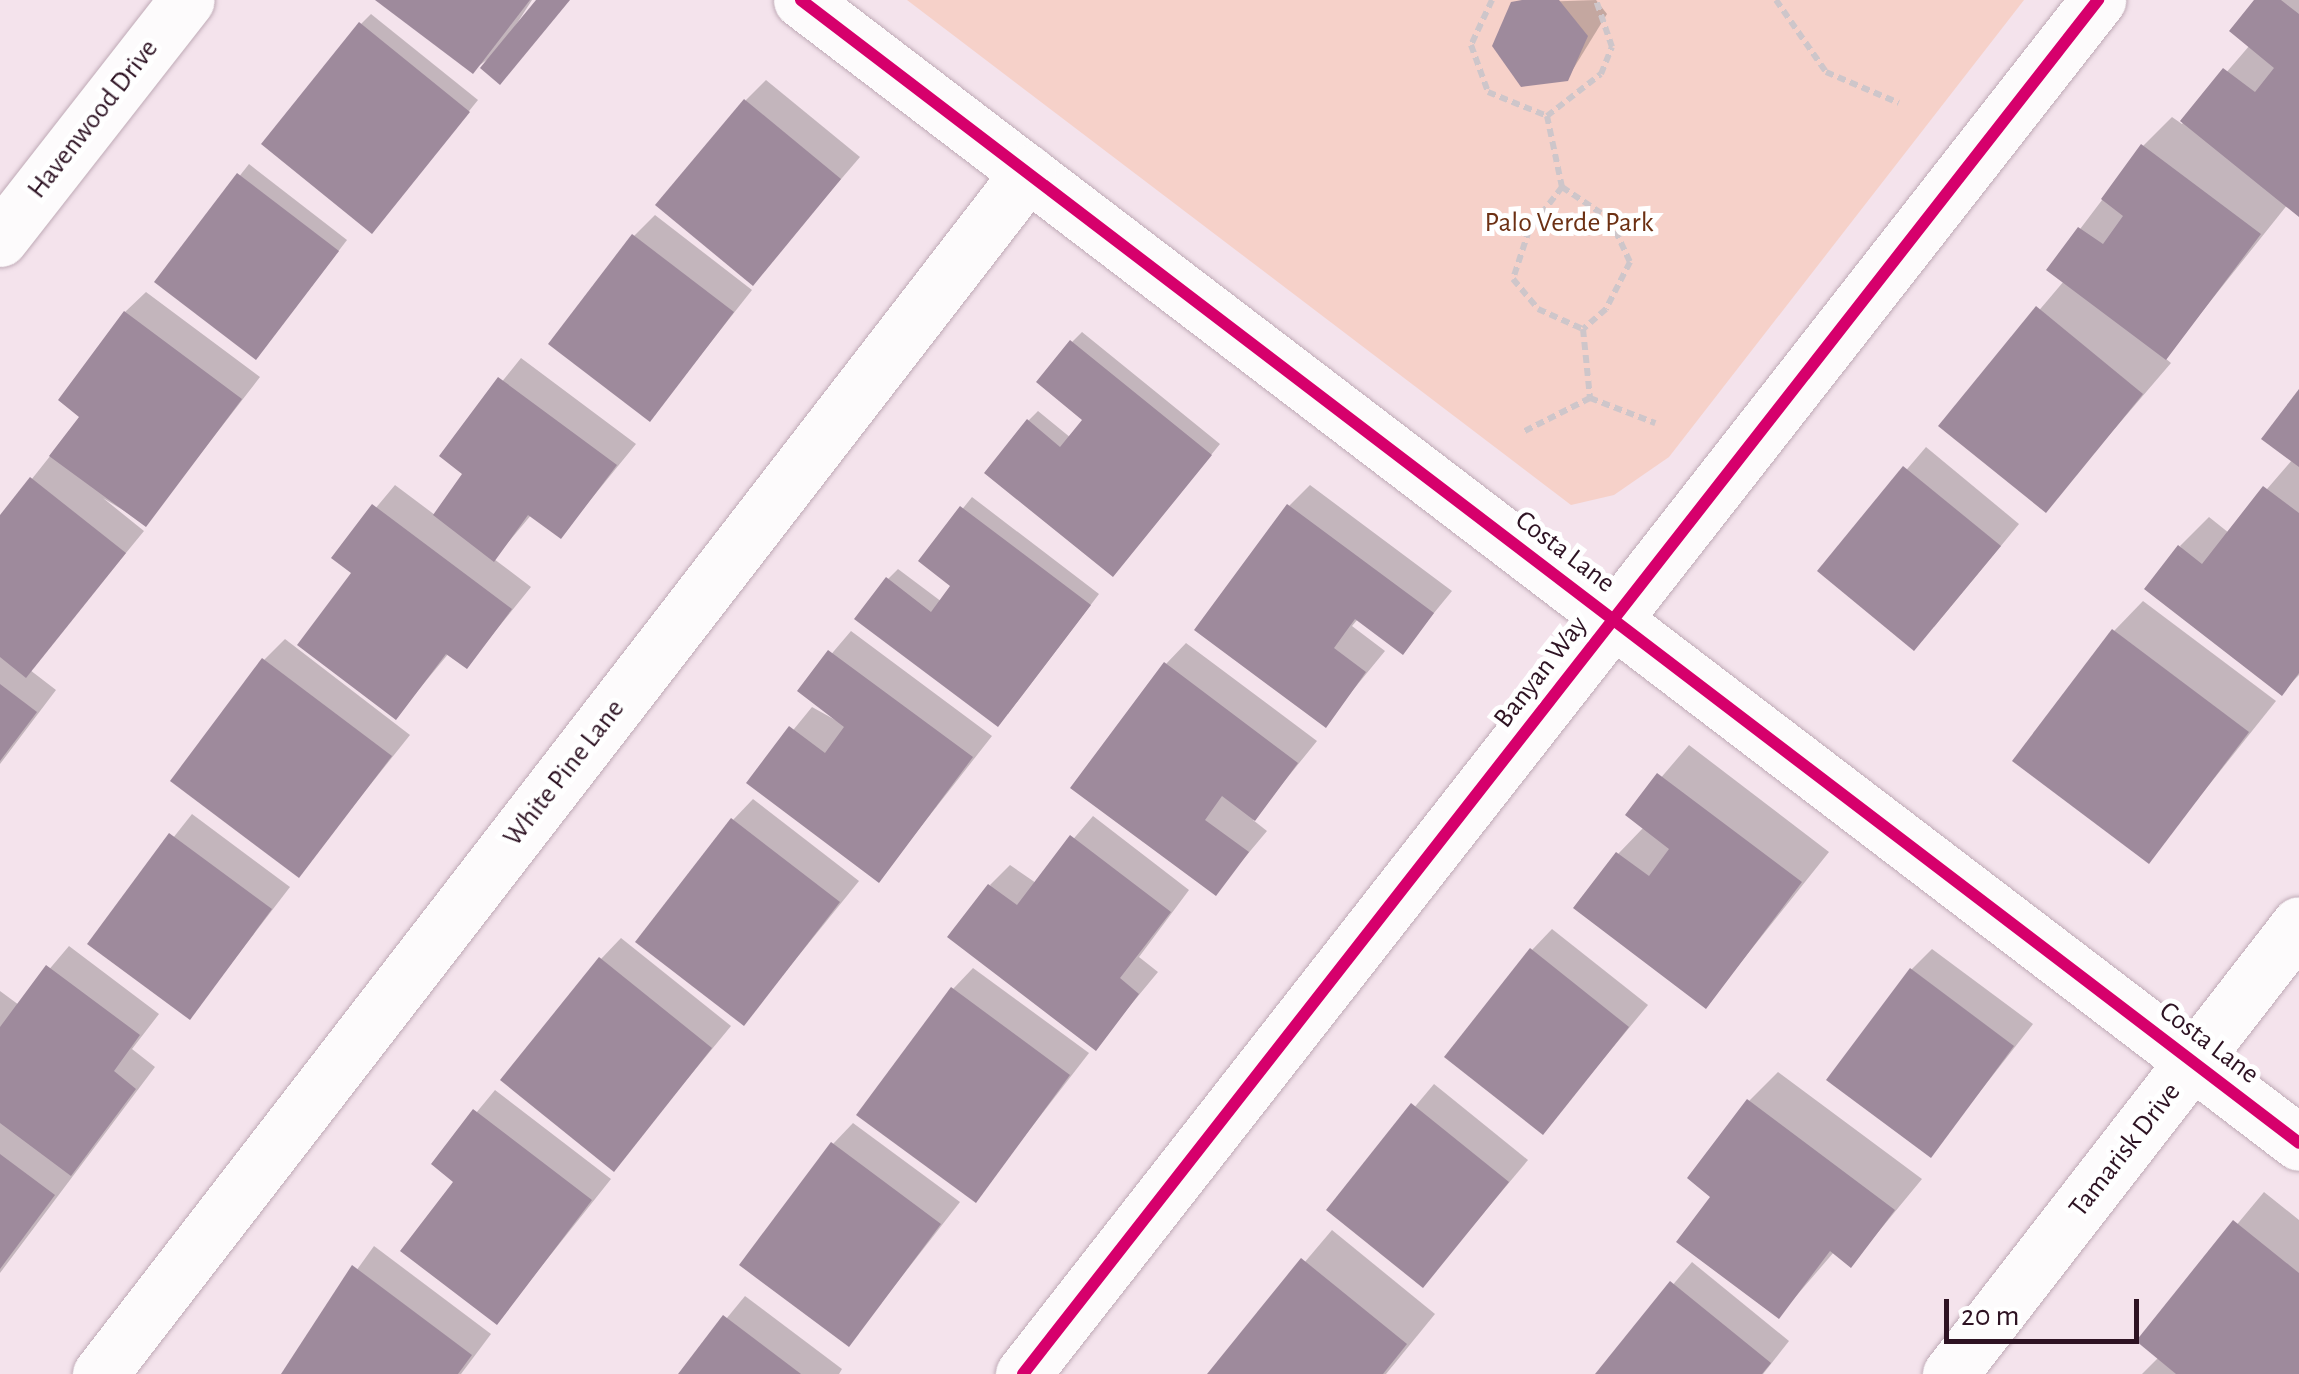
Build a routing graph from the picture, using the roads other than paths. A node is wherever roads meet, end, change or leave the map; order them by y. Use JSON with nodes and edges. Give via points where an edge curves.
{"nodes":[{"id":1,"x":187,"y":0,"type":"edge"},
{"id":2,"x":801,"y":0,"type":"edge"},
{"id":3,"x":2098,"y":0,"type":"edge"},
{"id":4,"x":1028,"y":173,"type":"junction"},
{"id":5,"x":0,"y":238,"type":"edge"},
{"id":6,"x":1613,"y":620,"type":"junction"},
{"id":7,"x":2299,"y":924,"type":"edge"},
{"id":8,"x":2193,"y":1062,"type":"junction"},
{"id":9,"x":2299,"y":1142,"type":"edge"},
{"id":10,"x":100,"y":1374,"type":"edge"},
{"id":11,"x":1023,"y":1374,"type":"edge"},
{"id":12,"x":1950,"y":1374,"type":"edge"}],
"edges":[{"from":1,"to":5,"type":"street","name":"Havenwood Drive"},
{"from":2,"to":4,"type":"street","name":"Costa Lane"},
{"from":3,"to":6,"type":"street","name":"Banyan Way"},
{"from":4,"to":6,"type":"street","name":"Costa Lane"},
{"from":4,"to":10,"type":"street","name":"White Pine Lane"},
{"from":6,"to":8,"type":"street","name":"Costa Lane"},
{"from":6,"to":11,"type":"street","name":"Banyan Way"},
{"from":7,"to":8,"type":"street","name":"Tamarisk Drive"},
{"from":8,"to":9,"type":"street","name":"Costa Lane"},
{"from":8,"to":12,"type":"street","name":"Tamarisk Drive"}]}
